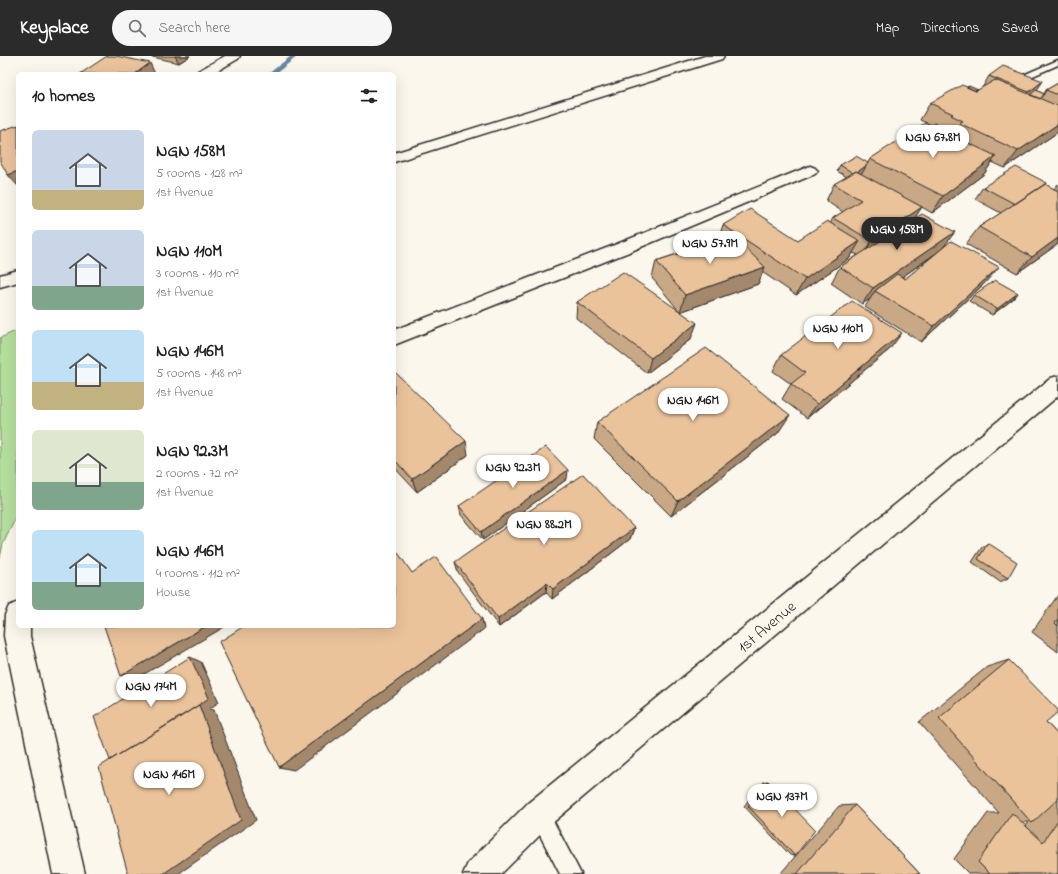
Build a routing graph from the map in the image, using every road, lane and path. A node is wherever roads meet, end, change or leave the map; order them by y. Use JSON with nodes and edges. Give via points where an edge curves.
{"nodes":[{"id":1,"x":234,"y":56,"type":"edge"},
{"id":2,"x":718,"y":56,"type":"edge"},
{"id":3,"x":1058,"y":62,"type":"edge"},
{"id":4,"x":206,"y":72,"type":"edge"},
{"id":5,"x":1016,"y":80,"type":"edge"},
{"id":6,"x":396,"y":157,"type":"edge"},
{"id":7,"x":810,"y":171,"type":"dead end"},
{"id":8,"x":16,"y":277,"type":"edge"},
{"id":9,"x":0,"y":281,"type":"edge"},
{"id":10,"x":396,"y":337,"type":"edge"},
{"id":11,"x":1058,"y":384,"type":"edge"},
{"id":12,"x":17,"y":628,"type":"edge"},
{"id":13,"x":539,"y":814,"type":"junction"},
{"id":14,"x":69,"y":874,"type":"edge"},
{"id":15,"x":479,"y":874,"type":"edge"},
{"id":16,"x":571,"y":874,"type":"edge"}],
"edges":[{"from":1,"to":4,"type":"street"},
{"from":2,"to":6,"type":"street"},
{"from":3,"to":5,"type":"lane"},
{"from":7,"to":10,"type":"street"},
{"from":8,"to":9,"type":"street"},
{"from":11,"to":13,"type":"street","name":"1st Avenue"},
{"from":12,"to":14,"type":"street","via":[[17,636]]},
{"from":13,"to":15,"type":"street","name":"1st Avenue"},
{"from":13,"to":16,"type":"lane"}]}
